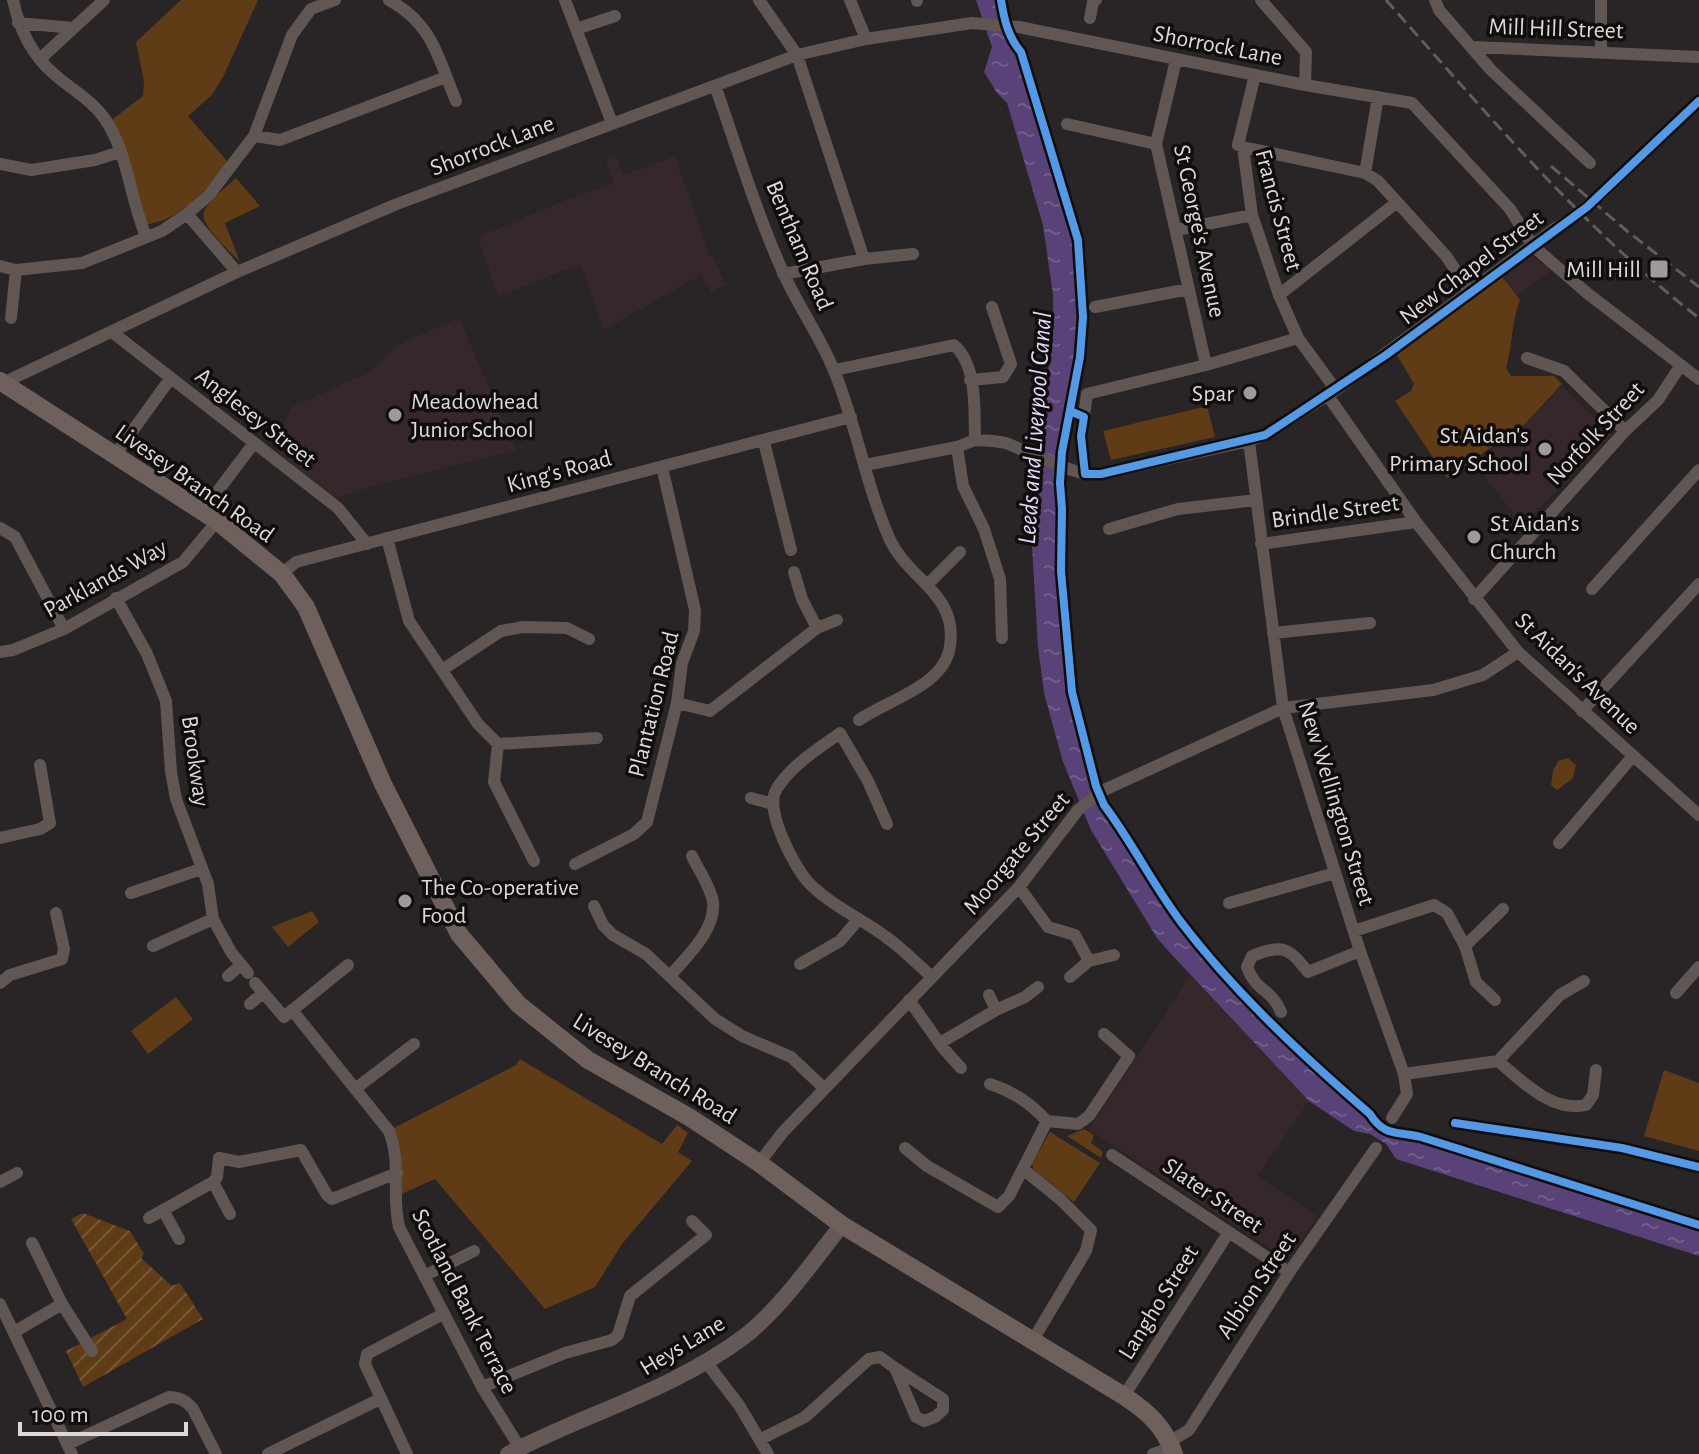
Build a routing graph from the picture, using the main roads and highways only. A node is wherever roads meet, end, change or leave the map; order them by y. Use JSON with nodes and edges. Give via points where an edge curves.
{"nodes":[{"id":1,"x":2,"y":382,"type":"edge"},
{"id":2,"x":1172,"y":1448,"type":"edge"}],
"edges":[{"from":1,"to":2,"type":"main road","name":"Livesey Branch Road","via":[[210,516],[282,574],[306,607],[383,784],[465,943],[518,1004],[588,1060],[689,1117],[842,1225],[1151,1414]]}]}
